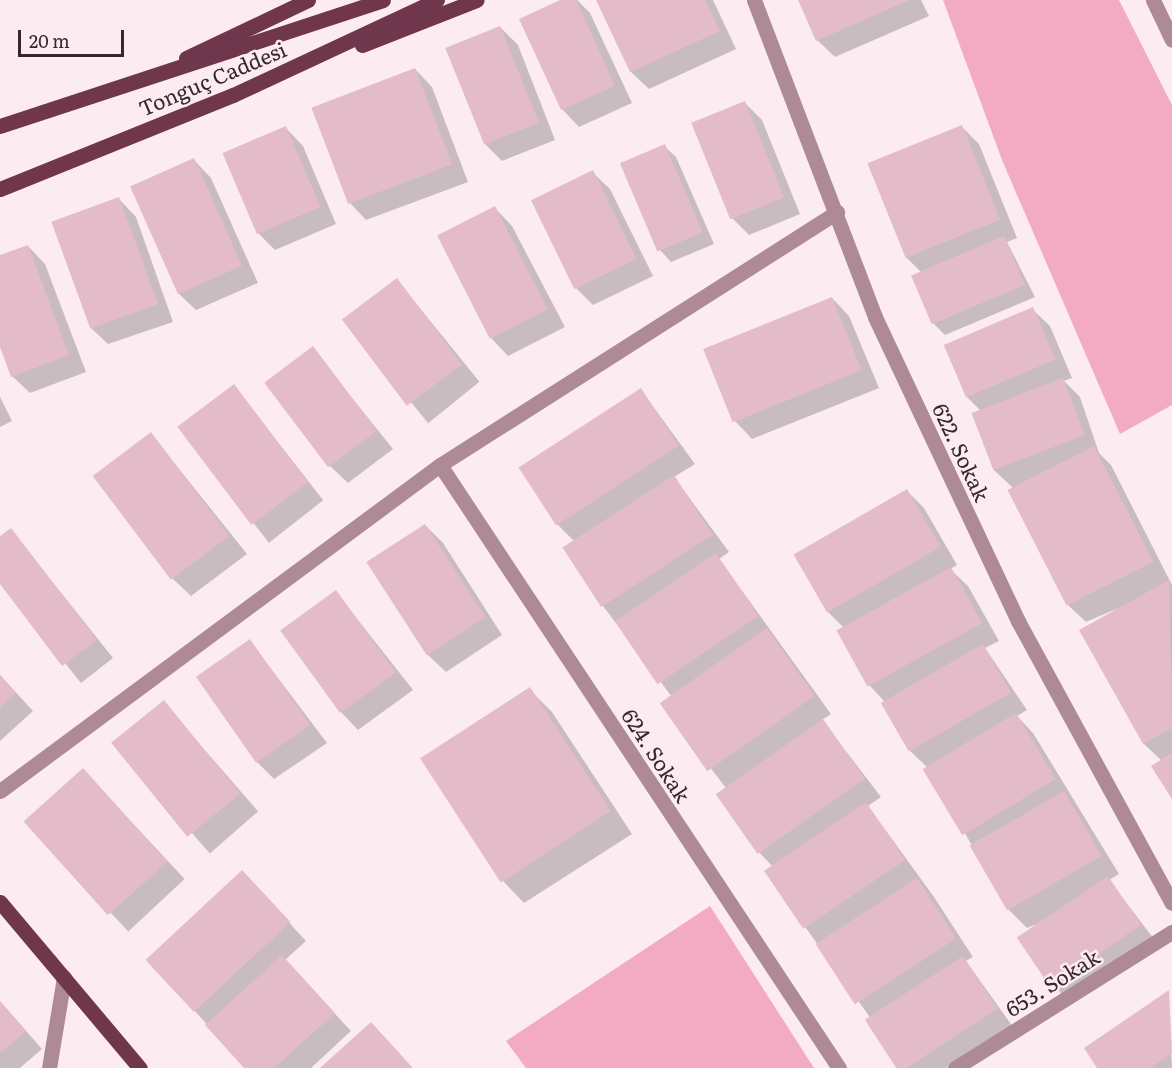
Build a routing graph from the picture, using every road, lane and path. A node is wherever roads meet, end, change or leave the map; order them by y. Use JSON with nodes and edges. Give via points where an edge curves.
{"nodes":[{"id":1,"x":308,"y":0,"type":"edge"},
{"id":2,"x":383,"y":0,"type":"edge"},
{"id":3,"x":437,"y":0,"type":"edge"},
{"id":4,"x":477,"y":0,"type":"edge"},
{"id":5,"x":754,"y":0,"type":"edge"},
{"id":6,"x":1153,"y":0,"type":"edge"},
{"id":7,"x":1172,"y":40,"type":"edge"},
{"id":8,"x":129,"y":84,"type":"junction"},
{"id":9,"x":233,"y":94,"type":"junction"},
{"id":10,"x":0,"y":126,"type":"edge"},
{"id":11,"x":0,"y":189,"type":"edge"},
{"id":12,"x":837,"y":212,"type":"junction"},
{"id":13,"x":440,"y":465,"type":"junction"},
{"id":14,"x":0,"y":791,"type":"edge"},
{"id":15,"x":0,"y":902,"type":"edge"},
{"id":16,"x":1172,"y":903,"type":"edge"},
{"id":17,"x":1172,"y":932,"type":"edge"},
{"id":18,"x":64,"y":976,"type":"junction"},
{"id":19,"x":49,"y":1068,"type":"edge"},
{"id":20,"x":140,"y":1068,"type":"edge"},
{"id":21,"x":839,"y":1068,"type":"edge"},
{"id":22,"x":955,"y":1068,"type":"edge"}],
"edges":[{"from":1,"to":8,"type":"main road"},
{"from":2,"to":8,"type":"main road"},
{"from":3,"to":9,"type":"main road","name":"Tonguç Caddesi"},
{"from":4,"to":9,"type":"main road"},
{"from":5,"to":12,"type":"street","name":"622. Sokak"},
{"from":6,"to":7,"type":"street"},
{"from":8,"to":10,"type":"main road"},
{"from":9,"to":11,"type":"main road","name":"Tonguç Caddesi"},
{"from":12,"to":13,"type":"street"},
{"from":12,"to":16,"type":"street","name":"622. Sokak","via":[[875,316],[1018,621]]},
{"from":13,"to":14,"type":"street"},
{"from":13,"to":21,"type":"street","name":"624. Sokak"},
{"from":15,"to":18,"type":"main road"},
{"from":17,"to":22,"type":"street","name":"653. Sokak"},
{"from":18,"to":19,"type":"street"},
{"from":18,"to":20,"type":"main road"}]}
